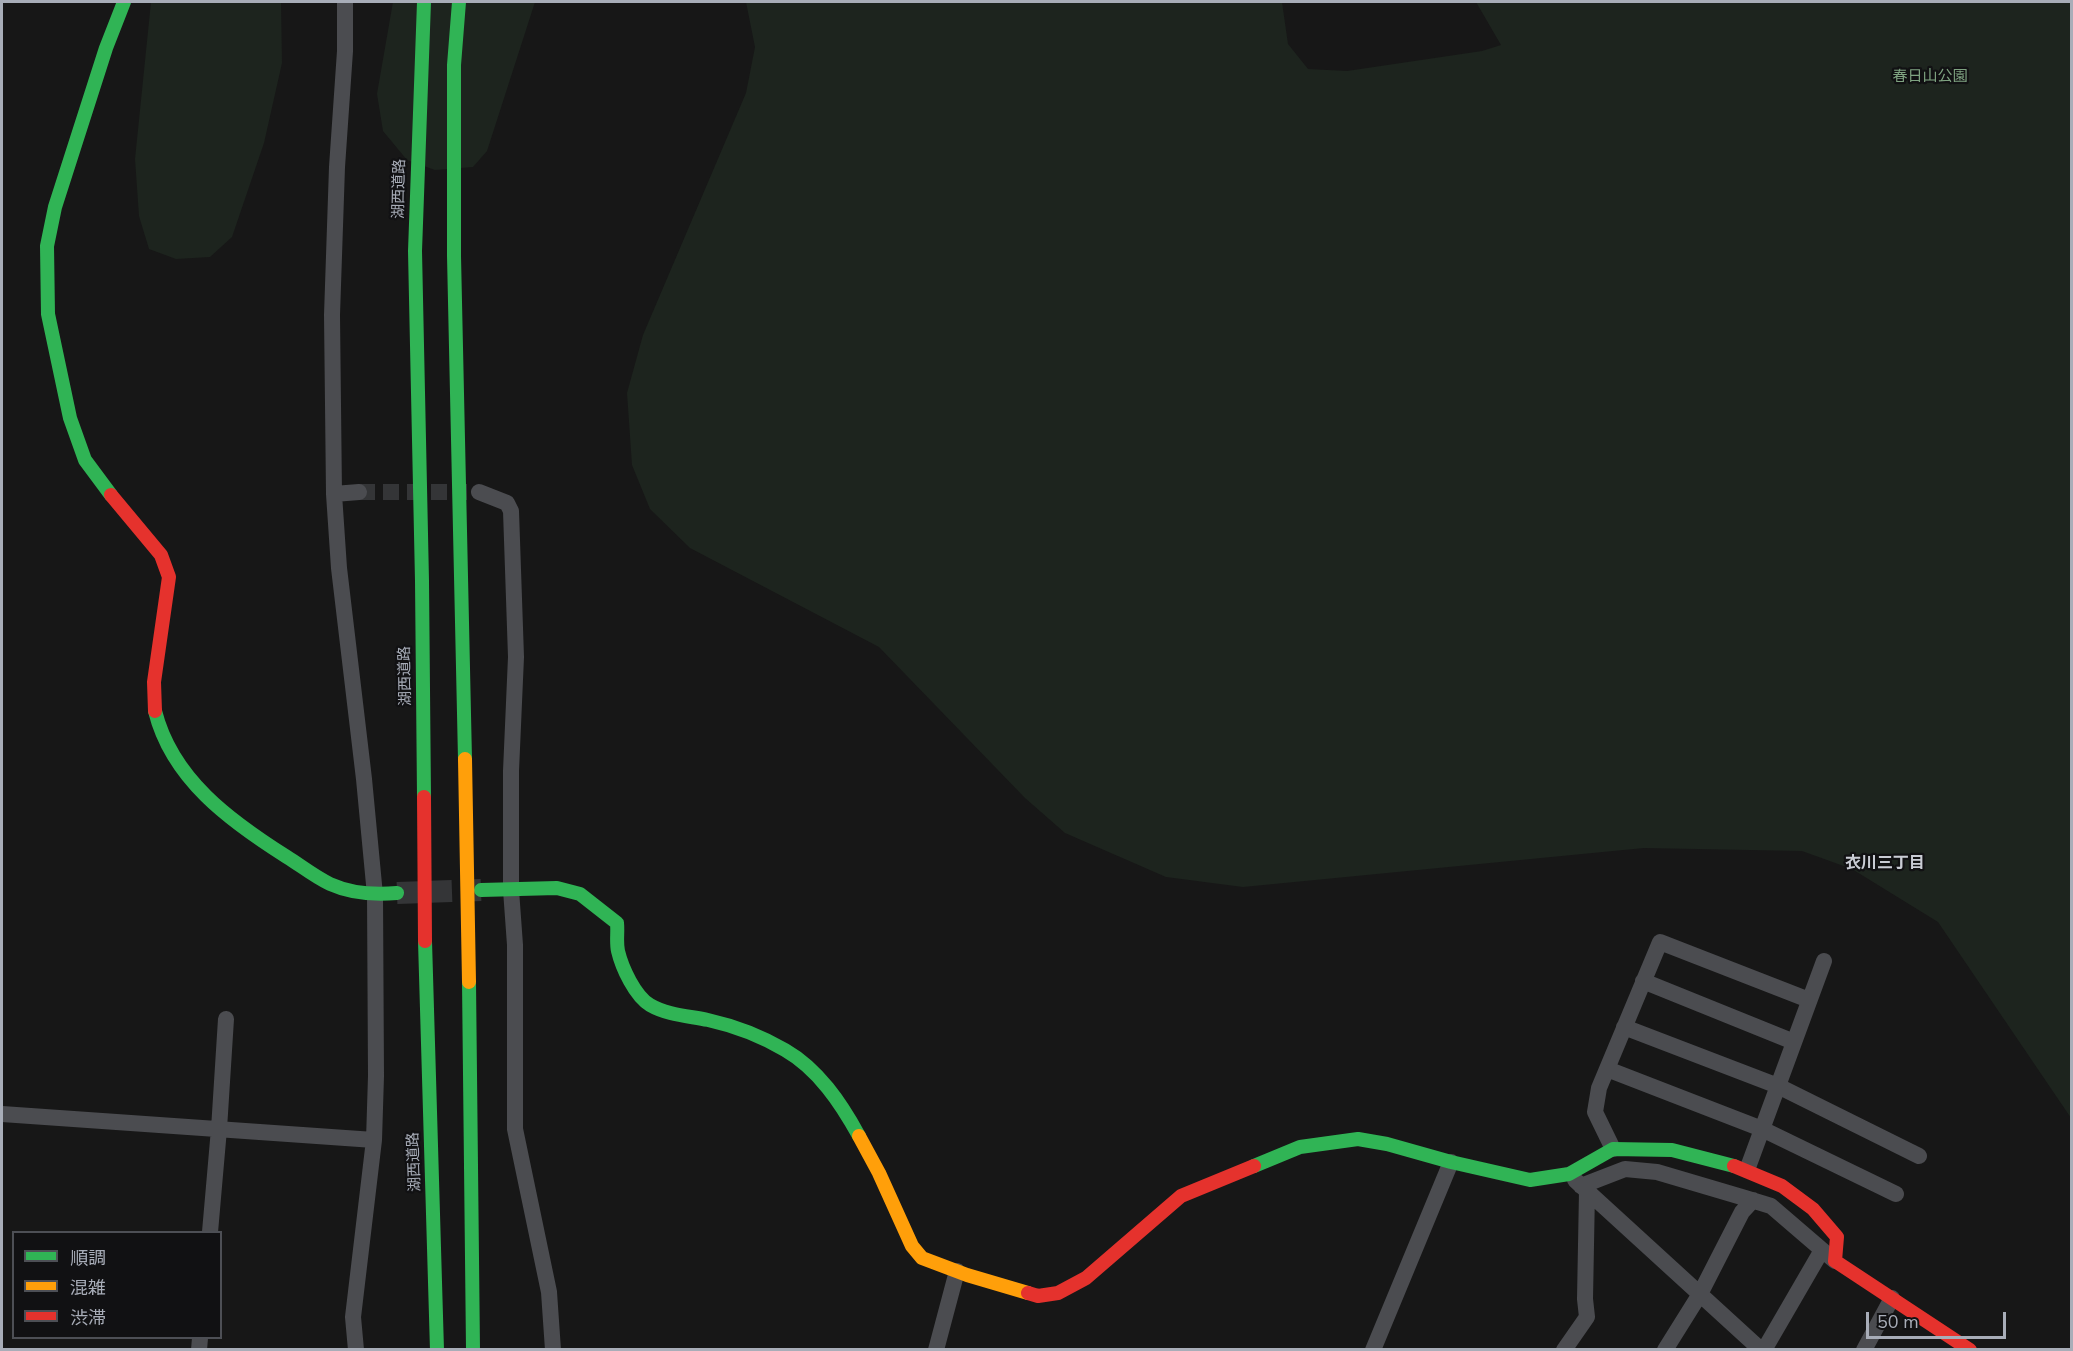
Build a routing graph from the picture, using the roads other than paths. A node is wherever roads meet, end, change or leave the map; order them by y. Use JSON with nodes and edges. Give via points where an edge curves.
{"nodes":[{"id":1,"x":124,"y":2,"type":"edge"},
{"id":2,"x":345,"y":2,"type":"edge"},
{"id":3,"x":424,"y":2,"type":"edge"},
{"id":4,"x":459,"y":2,"type":"edge"},
{"id":5,"x":360,"y":492,"type":"tunnel mouth"},
{"id":6,"x":479,"y":492,"type":"tunnel mouth"},
{"id":7,"x":334,"y":494,"type":"junction"},
{"id":8,"x":481,"y":890,"type":"tunnel mouth"},
{"id":9,"x":511,"y":891,"type":"junction"},
{"id":10,"x":397,"y":893,"type":"tunnel mouth"},
{"id":11,"x":375,"y":895,"type":"junction"},
{"id":12,"x":1824,"y":960,"type":"dead end"},
{"id":13,"x":1643,"y":981,"type":"junction"},
{"id":14,"x":1809,"y":1000,"type":"junction"},
{"id":15,"x":226,"y":1019,"type":"dead end"},
{"id":16,"x":1624,"y":1027,"type":"junction"},
{"id":17,"x":1794,"y":1042,"type":"junction"},
{"id":18,"x":1607,"y":1069,"type":"junction"},
{"id":19,"x":1778,"y":1086,"type":"junction"},
{"id":20,"x":2,"y":1114,"type":"edge"},
{"id":21,"x":219,"y":1129,"type":"junction"},
{"id":22,"x":1762,"y":1129,"type":"junction"},
{"id":23,"x":374,"y":1140,"type":"junction"},
{"id":24,"x":1613,"y":1149,"type":"junction"},
{"id":25,"x":1919,"y":1155,"type":"dead end"},
{"id":26,"x":1451,"y":1162,"type":"junction"},
{"id":27,"x":1747,"y":1170,"type":"junction"},
{"id":28,"x":1579,"y":1184,"type":"junction"},
{"id":29,"x":1896,"y":1194,"type":"dead end"},
{"id":30,"x":1753,"y":1200,"type":"junction"},
{"id":31,"x":210,"y":1231,"type":"edge"},
{"id":32,"x":1828,"y":1256,"type":"junction"},
{"id":33,"x":957,"y":1271,"type":"junction"},
{"id":34,"x":1700,"y":1294,"type":"junction"},
{"id":35,"x":1892,"y":1298,"type":"junction"},
{"id":36,"x":1963,"y":1347,"type":"edge"},
{"id":37,"x":356,"y":1350,"type":"edge"},
{"id":38,"x":436,"y":1350,"type":"edge"},
{"id":39,"x":473,"y":1350,"type":"edge"},
{"id":40,"x":553,"y":1350,"type":"edge"},
{"id":41,"x":936,"y":1350,"type":"edge"},
{"id":42,"x":1373,"y":1350,"type":"edge"},
{"id":43,"x":1564,"y":1350,"type":"edge"},
{"id":44,"x":1665,"y":1350,"type":"edge"},
{"id":45,"x":1762,"y":1350,"type":"edge"},
{"id":46,"x":1864,"y":1350,"type":"edge"}],
"edges":[{"from":1,"to":11,"type":"main road","via":[[55,207],[47,246],[48,314],[70,418],[85,460],[161,555],[169,577],[154,707],[171,752],[196,787],[242,827],[330,884]]},
{"from":2,"to":7,"type":"street","via":[[332,315]]},
{"from":3,"to":38,"type":"main road","name":"湖西道路","via":[[415,251],[426,996]]},
{"from":4,"to":39,"type":"main road","via":[[454,64],[454,244],[472,1111]]},
{"from":5,"to":7,"type":"street"},
{"from":6,"to":9,"type":"street","via":[[507,503],[511,512],[516,657]]},
{"from":7,"to":11,"type":"street"},
{"from":8,"to":9,"type":"main road"},
{"from":9,"to":33,"type":"main road","via":[[558,888],[580,894],[617,923],[618,950],[636,990],[648,1005],[762,1038],[802,1062],[833,1095],[869,1153],[912,1246],[922,1258]]},
{"from":9,"to":40,"type":"street","via":[[515,945],[515,1129],[549,1292]]},
{"from":10,"to":11,"type":"main road"},
{"from":11,"to":23,"type":"street"},
{"from":12,"to":14,"type":"street"},
{"from":13,"to":14,"type":"street","via":[[1660,942]]},
{"from":13,"to":16,"type":"street"},
{"from":13,"to":17,"type":"street"},
{"from":14,"to":17,"type":"street"},
{"from":15,"to":21,"type":"street"},
{"from":16,"to":18,"type":"street"},
{"from":16,"to":19,"type":"street"},
{"from":17,"to":19,"type":"street"},
{"from":18,"to":22,"type":"street"},
{"from":18,"to":24,"type":"street","via":[[1595,1112]]},
{"from":19,"to":22,"type":"street"},
{"from":19,"to":25,"type":"street"},
{"from":20,"to":21,"type":"street"},
{"from":21,"to":23,"type":"street"},
{"from":21,"to":31,"type":"street"},
{"from":22,"to":27,"type":"street"},
{"from":22,"to":29,"type":"street"},
{"from":23,"to":37,"type":"street","via":[[353,1317]]},
{"from":24,"to":27,"type":"main road","via":[[1672,1150]]},
{"from":24,"to":28,"type":"main road"},
{"from":26,"to":28,"type":"main road","via":[[1530,1180]]},
{"from":26,"to":33,"type":"main road","via":[[1358,1139],[1300,1148],[1181,1196],[1086,1278],[1058,1293],[1038,1296]]},
{"from":26,"to":42,"type":"street"},
{"from":27,"to":32,"type":"main road","via":[[1782,1186],[1813,1209],[1837,1237]]},
{"from":28,"to":30,"type":"street","via":[[1625,1169],[1657,1172]]},
{"from":28,"to":34,"type":"street"},
{"from":28,"to":43,"type":"street","via":[[1587,1317]]},
{"from":30,"to":32,"type":"street","via":[[1771,1206]]},
{"from":30,"to":34,"type":"street","via":[[1742,1212]]},
{"from":32,"to":35,"type":"main road"},
{"from":32,"to":45,"type":"street"},
{"from":33,"to":41,"type":"street"},
{"from":34,"to":44,"type":"street"},
{"from":34,"to":45,"type":"street"},
{"from":35,"to":36,"type":"main road"},
{"from":35,"to":46,"type":"street"}]}
